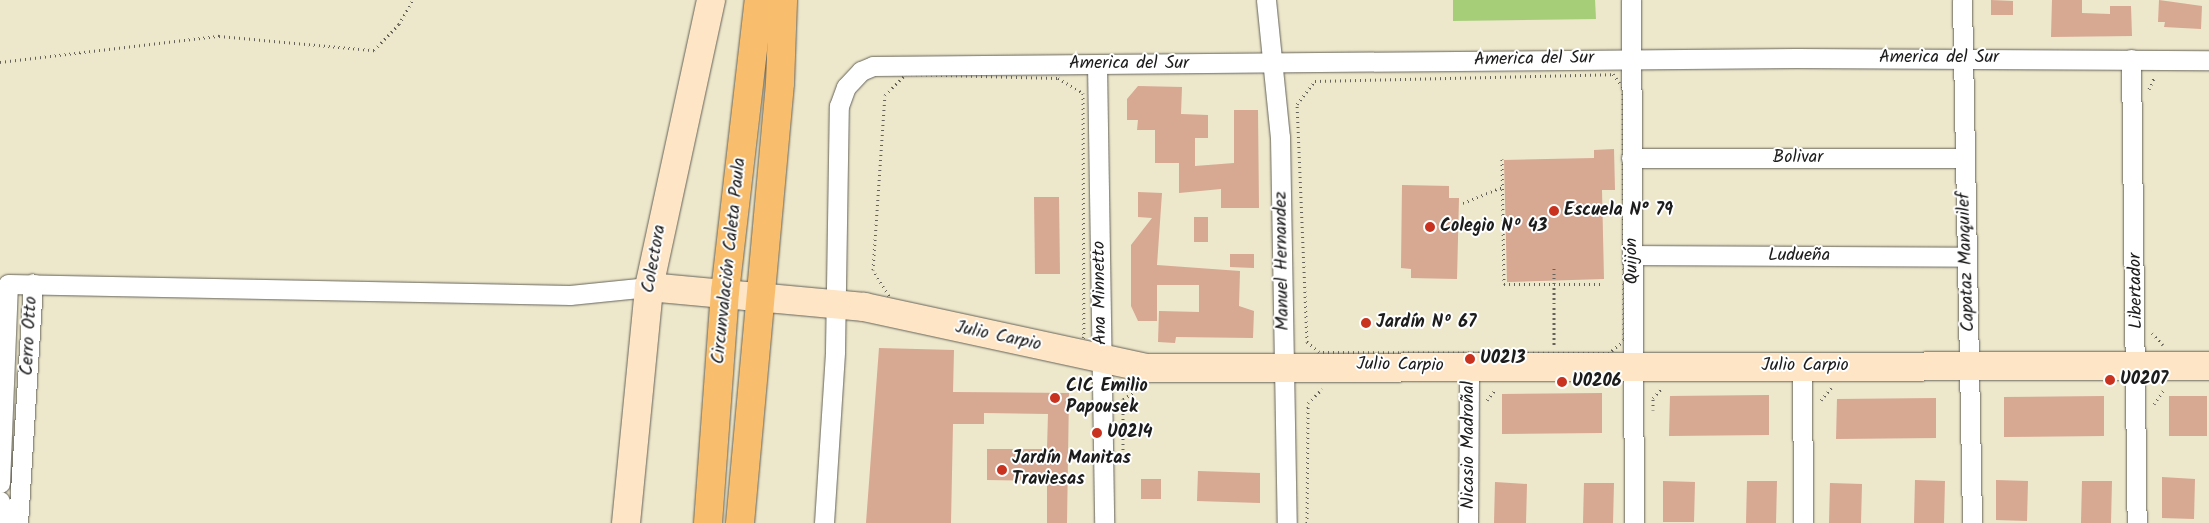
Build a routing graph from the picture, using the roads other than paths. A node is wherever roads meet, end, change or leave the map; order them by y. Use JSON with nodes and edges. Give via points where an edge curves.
{"nodes":[{"id":1,"x":710,"y":0,"type":"edge"},
{"id":2,"x":760,"y":0,"type":"edge"},
{"id":3,"x":783,"y":0,"type":"edge"},
{"id":4,"x":1266,"y":0,"type":"edge"},
{"id":5,"x":1631,"y":0,"type":"edge"},
{"id":6,"x":1962,"y":0,"type":"edge"},
{"id":7,"x":1963,"y":58,"type":"junction"},
{"id":8,"x":1630,"y":59,"type":"junction"},
{"id":9,"x":2131,"y":59,"type":"junction"},
{"id":10,"x":2209,"y":60,"type":"edge"},
{"id":11,"x":1274,"y":63,"type":"junction"},
{"id":12,"x":1097,"y":64,"type":"junction"},
{"id":13,"x":1632,"y":158,"type":"junction"},
{"id":14,"x":1964,"y":158,"type":"junction"},
{"id":15,"x":1633,"y":255,"type":"junction"},
{"id":16,"x":1966,"y":257,"type":"junction"},
{"id":17,"x":33,"y":283,"type":"junction"},
{"id":18,"x":649,"y":287,"type":"junction"},
{"id":19,"x":743,"y":294,"type":"junction"},
{"id":20,"x":835,"y":304,"type":"junction"},
{"id":21,"x":1102,"y":358,"type":"junction"},
{"id":22,"x":2138,"y":365,"type":"junction"},
{"id":23,"x":1802,"y":366,"type":"junction"},
{"id":24,"x":1970,"y":366,"type":"junction"},
{"id":25,"x":2209,"y":366,"type":"edge"},
{"id":26,"x":1285,"y":367,"type":"junction"},
{"id":27,"x":1469,"y":367,"type":"junction"},
{"id":28,"x":1634,"y":368,"type":"junction"},
{"id":29,"x":0,"y":483,"type":"edge"},
{"id":30,"x":22,"y":499,"type":"junction"},
{"id":31,"x":0,"y":500,"type":"edge"},
{"id":32,"x":4,"y":523,"type":"edge"},
{"id":33,"x":18,"y":523,"type":"edge"},
{"id":34,"x":626,"y":523,"type":"edge"},
{"id":35,"x":708,"y":523,"type":"edge"},
{"id":36,"x":740,"y":523,"type":"edge"},
{"id":37,"x":824,"y":523,"type":"edge"},
{"id":38,"x":1104,"y":523,"type":"edge"},
{"id":39,"x":1288,"y":523,"type":"edge"},
{"id":40,"x":1468,"y":523,"type":"edge"},
{"id":41,"x":1634,"y":523,"type":"edge"},
{"id":42,"x":1802,"y":523,"type":"edge"},
{"id":43,"x":1972,"y":523,"type":"edge"},
{"id":44,"x":2137,"y":523,"type":"edge"}],
"edges":[{"from":1,"to":18,"type":"street","name":"Colectora"},
{"from":2,"to":19,"type":"highway","name":"Circunvalación Caleta Paula","via":[[741,156]]},
{"from":3,"to":19,"type":"highway","name":"Circunvalación Caleta Paula"},
{"from":4,"to":11,"type":"street","name":"Manuel Hernandez"},
{"from":5,"to":8,"type":"street","name":"Quijón"},
{"from":6,"to":7,"type":"street","name":"Capataz Manquilef"},
{"from":7,"to":8,"type":"street","name":"America del Sur"},
{"from":7,"to":9,"type":"street","name":"America del Sur"},
{"from":7,"to":14,"type":"street","name":"Capataz Manquilef"},
{"from":8,"to":11,"type":"street","name":"America del Sur"},
{"from":8,"to":13,"type":"street","name":"Quijón"},
{"from":9,"to":10,"type":"street","name":"America del Sur"},
{"from":9,"to":22,"type":"street","name":"Libertador"},
{"from":11,"to":12,"type":"street","name":"America del Sur"},
{"from":11,"to":26,"type":"street","name":"Manuel Hernandez","via":[[1280,138]]},
{"from":12,"to":20,"type":"street","name":"America del Sur","via":[[892,63],[861,71],[846,87],[839,106]]},
{"from":12,"to":21,"type":"street","name":"Ana Minnetto"},
{"from":13,"to":14,"type":"street","name":"Bolivar"},
{"from":13,"to":15,"type":"street","name":"Quijón"},
{"from":14,"to":16,"type":"street","name":"Capataz Manquilef"},
{"from":15,"to":16,"type":"street","name":"Ludueña"},
{"from":15,"to":28,"type":"street","name":"Quijón"},
{"from":16,"to":24,"type":"street","name":"Capataz Manquilef"},
{"from":17,"to":18,"type":"street","via":[[570,295]]},
{"from":17,"to":29,"type":"street","name":"Cerro Otto","via":[[8,284]]},
{"from":17,"to":30,"type":"street","name":"Cerro Otto"},
{"from":18,"to":19,"type":"street","name":"Julio Carpio"},
{"from":18,"to":34,"type":"street","name":"Colectora"},
{"from":19,"to":20,"type":"street","name":"Julio Carpio"},
{"from":19,"to":35,"type":"highway","name":"Circunvalación Caleta Paula","via":[[711,486]]},
{"from":19,"to":36,"type":"highway","name":"Circunvalación Caleta Paula","via":[[747,448]]},
{"from":20,"to":21,"type":"street","name":"Julio Carpio"},
{"from":20,"to":37,"type":"street"},
{"from":21,"to":26,"type":"street","name":"Julio Carpio","via":[[1147,368]]},
{"from":21,"to":38,"type":"street","name":"Ana Minnetto"},
{"from":22,"to":24,"type":"street","name":"Julio Carpio"},
{"from":22,"to":25,"type":"street","name":"Julio Carpio"},
{"from":22,"to":44,"type":"street","name":"Libertador"},
{"from":23,"to":24,"type":"street","name":"Julio Carpio"},
{"from":23,"to":28,"type":"street","name":"Julio Carpio"},
{"from":23,"to":42,"type":"street"},
{"from":24,"to":43,"type":"street","name":"Capataz Manquilef"},
{"from":26,"to":27,"type":"street","name":"Julio Carpio"},
{"from":26,"to":39,"type":"street","name":"Manuel Hernandez"},
{"from":27,"to":28,"type":"street","name":"Julio Carpio"},
{"from":27,"to":40,"type":"street","name":"Nicasio Madroñal"},
{"from":28,"to":41,"type":"street","name":"Quijón"},
{"from":30,"to":31,"type":"street"},
{"from":30,"to":33,"type":"street","name":"Cerro Otto"},
{"from":31,"to":32,"type":"street"}]}
